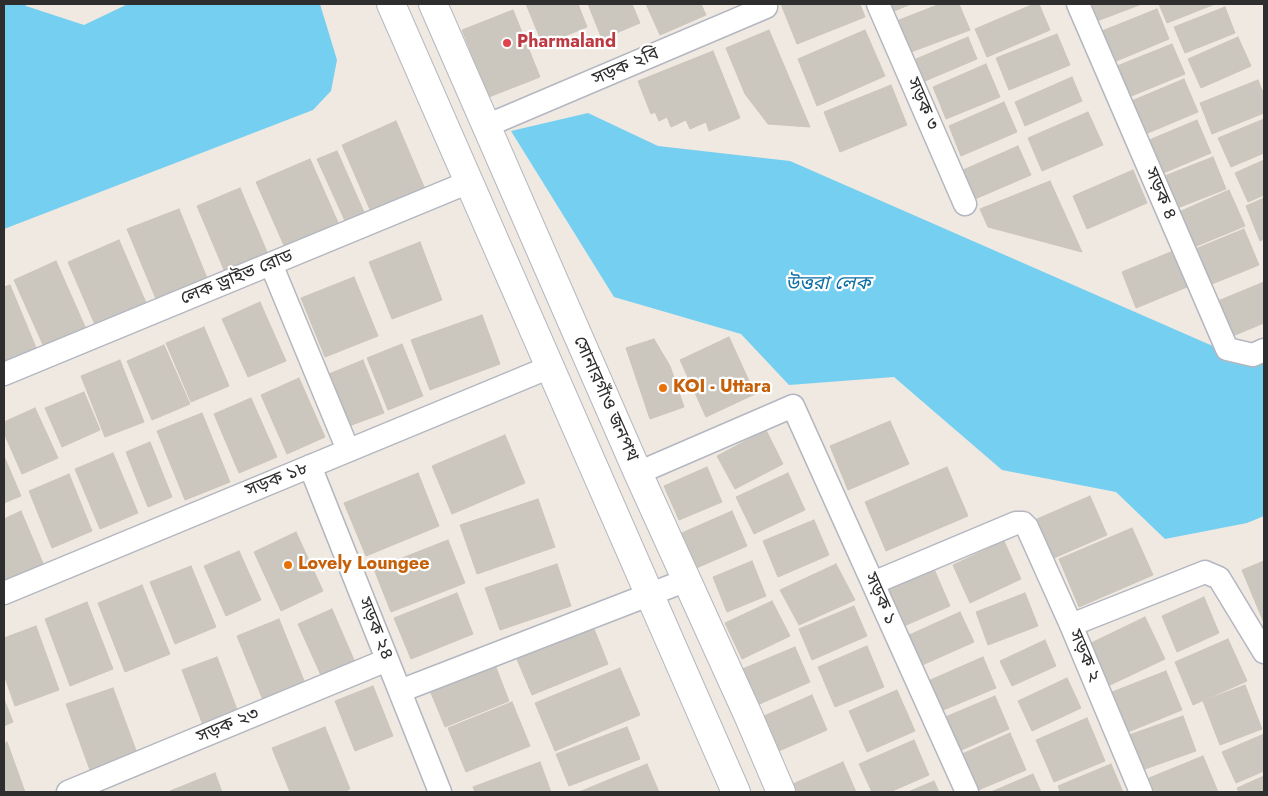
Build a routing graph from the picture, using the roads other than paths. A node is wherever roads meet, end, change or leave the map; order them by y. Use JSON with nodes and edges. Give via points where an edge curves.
{"nodes":[{"id":1,"x":391,"y":4,"type":"edge"},
{"id":2,"x":432,"y":4,"type":"edge"},
{"id":3,"x":878,"y":4,"type":"edge"},
{"id":4,"x":1078,"y":4,"type":"edge"},
{"id":5,"x":766,"y":7,"type":"dead end"},
{"id":6,"x":486,"y":126,"type":"junction"},
{"id":7,"x":469,"y":182,"type":"junction"},
{"id":8,"x":965,"y":204,"type":"dead end"},
{"id":9,"x":271,"y":264,"type":"junction"},
{"id":10,"x":1264,"y":350,"type":"edge"},
{"id":11,"x":550,"y":367,"type":"junction"},
{"id":12,"x":4,"y":374,"type":"edge"},
{"id":13,"x":348,"y":450,"type":"junction"},
{"id":14,"x":310,"y":466,"type":"junction"},
{"id":15,"x":638,"y":473,"type":"junction"},
{"id":16,"x":687,"y":580,"type":"junction"},
{"id":17,"x":873,"y":583,"type":"junction"},
{"id":18,"x":4,"y":593,"type":"edge"},
{"id":19,"x":649,"y":594,"type":"junction"},
{"id":20,"x":1070,"y":625,"type":"junction"},
{"id":21,"x":1264,"y":648,"type":"edge"},
{"id":22,"x":387,"y":660,"type":"junction"},
{"id":23,"x":400,"y":691,"type":"junction"},
{"id":24,"x":68,"y":792,"type":"edge"},
{"id":25,"x":440,"y":792,"type":"edge"},
{"id":26,"x":736,"y":792,"type":"edge"},
{"id":27,"x":781,"y":792,"type":"edge"},
{"id":28,"x":967,"y":792,"type":"edge"},
{"id":29,"x":1141,"y":792,"type":"edge"}],
"edges":[{"from":1,"to":7,"type":"main road"},
{"from":2,"to":6,"type":"main road","name":"সোনারগাঁও জনপথ"},
{"from":3,"to":8,"type":"street","name":"সড়ক ৩"},
{"from":4,"to":10,"type":"street","name":"সড়ক ৪","via":[[1227,349],[1253,355]]},
{"from":5,"to":6,"type":"street","name":"সড়ক ২বি"},
{"from":6,"to":15,"type":"main road","name":"সোনারগাঁও জনপথ"},
{"from":7,"to":9,"type":"street","name":"লেক ড্রাইভ রোড"},
{"from":7,"to":11,"type":"main road"},
{"from":9,"to":12,"type":"street","name":"লেক ড্রাইভ রোড"},
{"from":9,"to":13,"type":"street"},
{"from":11,"to":13,"type":"street","name":"সড়ক ১৮"},
{"from":11,"to":19,"type":"main road"},
{"from":13,"to":14,"type":"street","name":"সড়ক ১৮"},
{"from":14,"to":18,"type":"street","name":"সড়ক ১৮"},
{"from":14,"to":22,"type":"street","name":"সড়ক ২৪"},
{"from":15,"to":16,"type":"main road","name":"সোনারগাঁও জনপথ"},
{"from":15,"to":17,"type":"street","name":"সড়ক ১","via":[[793,406]]},
{"from":16,"to":19,"type":"street"},
{"from":16,"to":27,"type":"main road","name":"সোনারগাঁও জনপথ"},
{"from":17,"to":20,"type":"street","name":"সড়ক ২","via":[[1016,523],[1023,523]]},
{"from":17,"to":28,"type":"street","name":"সড়ক ১"},
{"from":19,"to":23,"type":"street"},
{"from":19,"to":26,"type":"main road"},
{"from":20,"to":21,"type":"street","via":[[1205,572],[1219,578]]},
{"from":20,"to":29,"type":"street","name":"সড়ক ২"},
{"from":22,"to":23,"type":"street","name":"সড়ক ২৪"},
{"from":22,"to":24,"type":"street","name":"সড়ক ২৩"},
{"from":23,"to":25,"type":"street","name":"সড়ক ২৪"}]}
